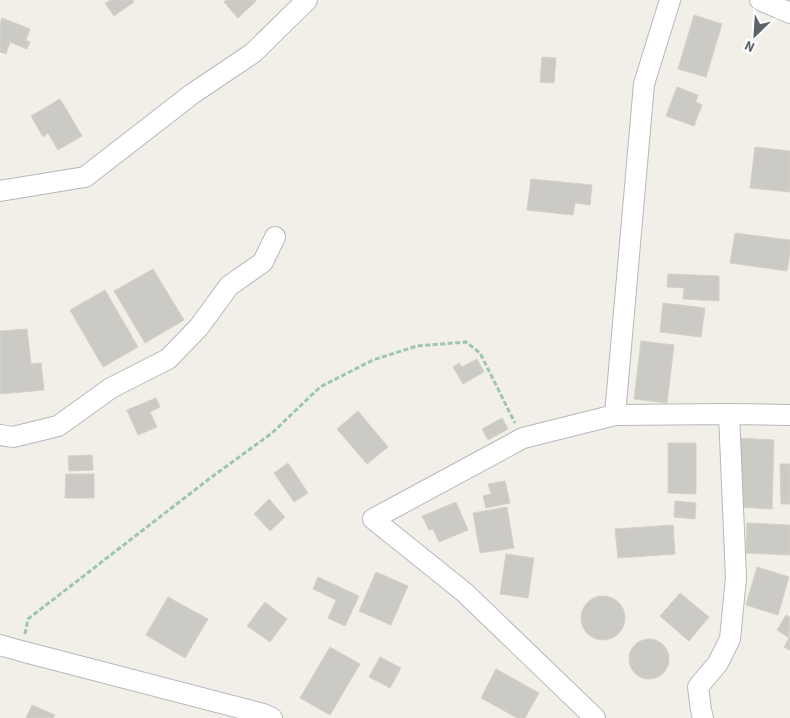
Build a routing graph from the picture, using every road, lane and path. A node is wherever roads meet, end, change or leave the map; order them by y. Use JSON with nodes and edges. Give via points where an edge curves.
{"nodes":[{"id":1,"x":307,"y":0,"type":"edge"},
{"id":2,"x":670,"y":0,"type":"edge"},
{"id":3,"x":760,"y":0,"type":"edge"},
{"id":4,"x":790,"y":13,"type":"edge"},
{"id":5,"x":0,"y":191,"type":"edge"},
{"id":6,"x":275,"y":237,"type":"dead end"},
{"id":7,"x":729,"y":414,"type":"junction"},
{"id":8,"x":614,"y":415,"type":"junction"},
{"id":9,"x":790,"y":415,"type":"edge"},
{"id":10,"x":0,"y":436,"type":"edge"},
{"id":11,"x":523,"y":438,"type":"junction"},
{"id":12,"x":0,"y":645,"type":"edge"},
{"id":13,"x":20,"y":651,"type":"junction"},
{"id":14,"x":272,"y":718,"type":"edge"},
{"id":15,"x":595,"y":718,"type":"edge"},
{"id":16,"x":703,"y":718,"type":"edge"}],
"edges":[{"from":1,"to":5,"type":"street","via":[[253,53],[192,94],[85,177]]},
{"from":2,"to":8,"type":"street","via":[[644,84]]},
{"from":3,"to":4,"type":"street"},
{"from":6,"to":10,"type":"street","via":[[263,262],[229,286],[199,327],[168,359],[111,388],[58,426],[14,437]]},
{"from":7,"to":8,"type":"street"},
{"from":7,"to":9,"type":"street"},
{"from":7,"to":16,"type":"street","via":[[736,578],[730,639],[718,663],[698,687]]},
{"from":8,"to":11,"type":"street"},
{"from":11,"to":13,"type":"path","via":[[480,353],[466,342],[416,346],[372,360],[320,387],[272,433],[28,619]]},
{"from":11,"to":15,"type":"street","via":[[374,519],[464,592]]},
{"from":12,"to":13,"type":"street"},
{"from":13,"to":14,"type":"street"}]}
